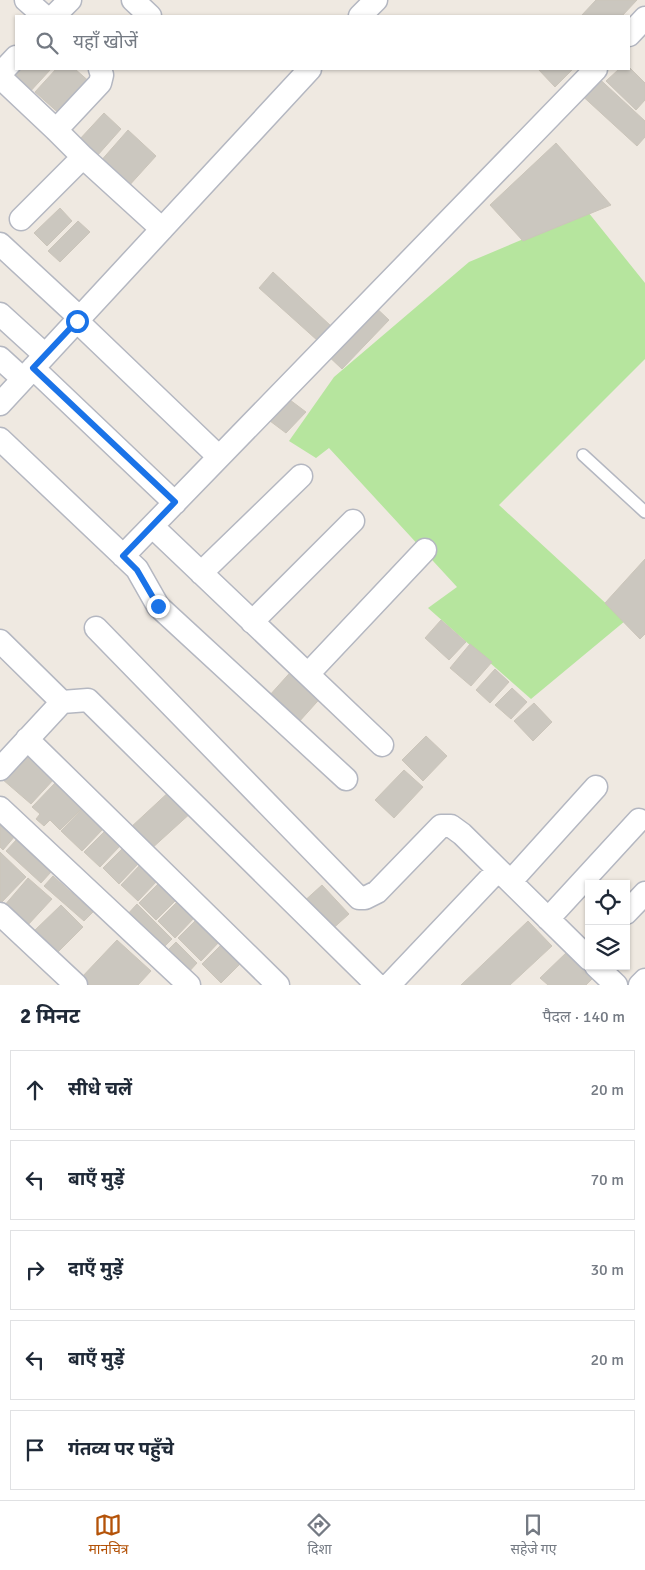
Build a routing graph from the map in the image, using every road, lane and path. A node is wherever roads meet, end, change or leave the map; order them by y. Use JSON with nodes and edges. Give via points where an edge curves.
{"nodes":[{"id":1,"x":26,"y":0,"type":"edge"},
{"id":2,"x":70,"y":0,"type":"edge"},
{"id":3,"x":133,"y":0,"type":"edge"},
{"id":4,"x":43,"y":15,"type":"edge"},
{"id":5,"x":55,"y":15,"type":"edge"},
{"id":6,"x":149,"y":15,"type":"edge"},
{"id":7,"x":645,"y":18,"type":"edge"},
{"id":8,"x":630,"y":34,"type":"edge"},
{"id":9,"x":15,"y":58,"type":"edge"},
{"id":10,"x":100,"y":70,"type":"edge"},
{"id":11,"x":309,"y":70,"type":"edge"},
{"id":12,"x":595,"y":70,"type":"edge"},
{"id":13,"x":0,"y":75,"type":"edge"},
{"id":14,"x":56,"y":130,"type":"junction"},
{"id":15,"x":82,"y":157,"type":"junction"},
{"id":16,"x":20,"y":219,"type":"dead end"},
{"id":17,"x":162,"y":229,"type":"junction"},
{"id":18,"x":0,"y":244,"type":"edge"},
{"id":19,"x":0,"y":314,"type":"edge"},
{"id":20,"x":78,"y":320,"type":"junction"},
{"id":21,"x":0,"y":358,"type":"edge"},
{"id":22,"x":34,"y":367,"type":"junction"},
{"id":23,"x":0,"y":404,"type":"edge"},
{"id":24,"x":0,"y":439,"type":"edge"},
{"id":25,"x":583,"y":455,"type":"dead end"},
{"id":26,"x":219,"y":457,"type":"junction"},
{"id":27,"x":301,"y":476,"type":"dead end"},
{"id":28,"x":175,"y":502,"type":"junction"},
{"id":29,"x":645,"y":512,"type":"edge"},
{"id":30,"x":353,"y":521,"type":"dead end"},
{"id":31,"x":152,"y":526,"type":"junction"},
{"id":32,"x":425,"y":550,"type":"dead end"},
{"id":33,"x":123,"y":556,"type":"junction"},
{"id":34,"x":201,"y":573,"type":"junction"},
{"id":35,"x":252,"y":622,"type":"junction"},
{"id":36,"x":96,"y":628,"type":"dead end"},
{"id":37,"x":0,"y":641,"type":"edge"},
{"id":38,"x":308,"y":674,"type":"junction"},
{"id":39,"x":62,"y":702,"type":"junction"},
{"id":40,"x":27,"y":739,"type":"junction"},
{"id":41,"x":382,"y":745,"type":"dead end"},
{"id":42,"x":0,"y":769,"type":"edge"},
{"id":43,"x":346,"y":779,"type":"dead end"},
{"id":44,"x":596,"y":788,"type":"dead end"},
{"id":45,"x":0,"y":808,"type":"edge"},
{"id":46,"x":639,"y":820,"type":"dead end"},
{"id":47,"x":505,"y":876,"type":"junction"},
{"id":48,"x":645,"y":893,"type":"edge"},
{"id":49,"x":630,"y":909,"type":"edge"},
{"id":50,"x":0,"y":914,"type":"edge"},
{"id":51,"x":548,"y":919,"type":"junction"},
{"id":52,"x":585,"y":957,"type":"edge"},
{"id":53,"x":645,"y":980,"type":"edge"},
{"id":54,"x":76,"y":985,"type":"edge"},
{"id":55,"x":189,"y":985,"type":"edge"},
{"id":56,"x":278,"y":985,"type":"edge"},
{"id":57,"x":377,"y":985,"type":"edge"},
{"id":58,"x":389,"y":985,"type":"edge"},
{"id":59,"x":640,"y":985,"type":"edge"}],
"edges":[{"from":1,"to":4,"type":"street"},
{"from":2,"to":5,"type":"street"},
{"from":3,"to":6,"type":"street"},
{"from":7,"to":8,"type":"street"},
{"from":9,"to":13,"type":"street"},
{"from":10,"to":14,"type":"street","via":[[100,83]]},
{"from":11,"to":17,"type":"street"},
{"from":12,"to":26,"type":"street"},
{"from":13,"to":14,"type":"street"},
{"from":14,"to":15,"type":"street"},
{"from":15,"to":16,"type":"street"},
{"from":15,"to":17,"type":"street"},
{"from":17,"to":20,"type":"street"},
{"from":18,"to":20,"type":"street"},
{"from":19,"to":22,"type":"street"},
{"from":20,"to":22,"type":"street"},
{"from":20,"to":26,"type":"street"},
{"from":21,"to":22,"type":"street"},
{"from":22,"to":23,"type":"street"},
{"from":22,"to":28,"type":"street"},
{"from":24,"to":33,"type":"street"},
{"from":25,"to":29,"type":"lane"},
{"from":26,"to":28,"type":"street"},
{"from":27,"to":34,"type":"street"},
{"from":28,"to":31,"type":"street"},
{"from":30,"to":35,"type":"street"},
{"from":31,"to":33,"type":"street"},
{"from":31,"to":34,"type":"street"},
{"from":32,"to":38,"type":"street"},
{"from":33,"to":43,"type":"street","via":[[137,570],[158,606]]},
{"from":34,"to":35,"type":"street"},
{"from":35,"to":38,"type":"street"},
{"from":36,"to":47,"type":"street","via":[[359,898],[377,892],[440,826],[451,826],[462,834]]},
{"from":37,"to":39,"type":"street"},
{"from":38,"to":41,"type":"street"},
{"from":39,"to":40,"type":"street"},
{"from":39,"to":57,"type":"street","via":[[88,700]]},
{"from":40,"to":42,"type":"street"},
{"from":40,"to":56,"type":"street"},
{"from":44,"to":47,"type":"street"},
{"from":45,"to":55,"type":"street"},
{"from":46,"to":51,"type":"street"},
{"from":47,"to":51,"type":"street"},
{"from":47,"to":58,"type":"street"},
{"from":48,"to":49,"type":"street"},
{"from":50,"to":54,"type":"street"},
{"from":51,"to":52,"type":"street"},
{"from":53,"to":59,"type":"street"}]}
